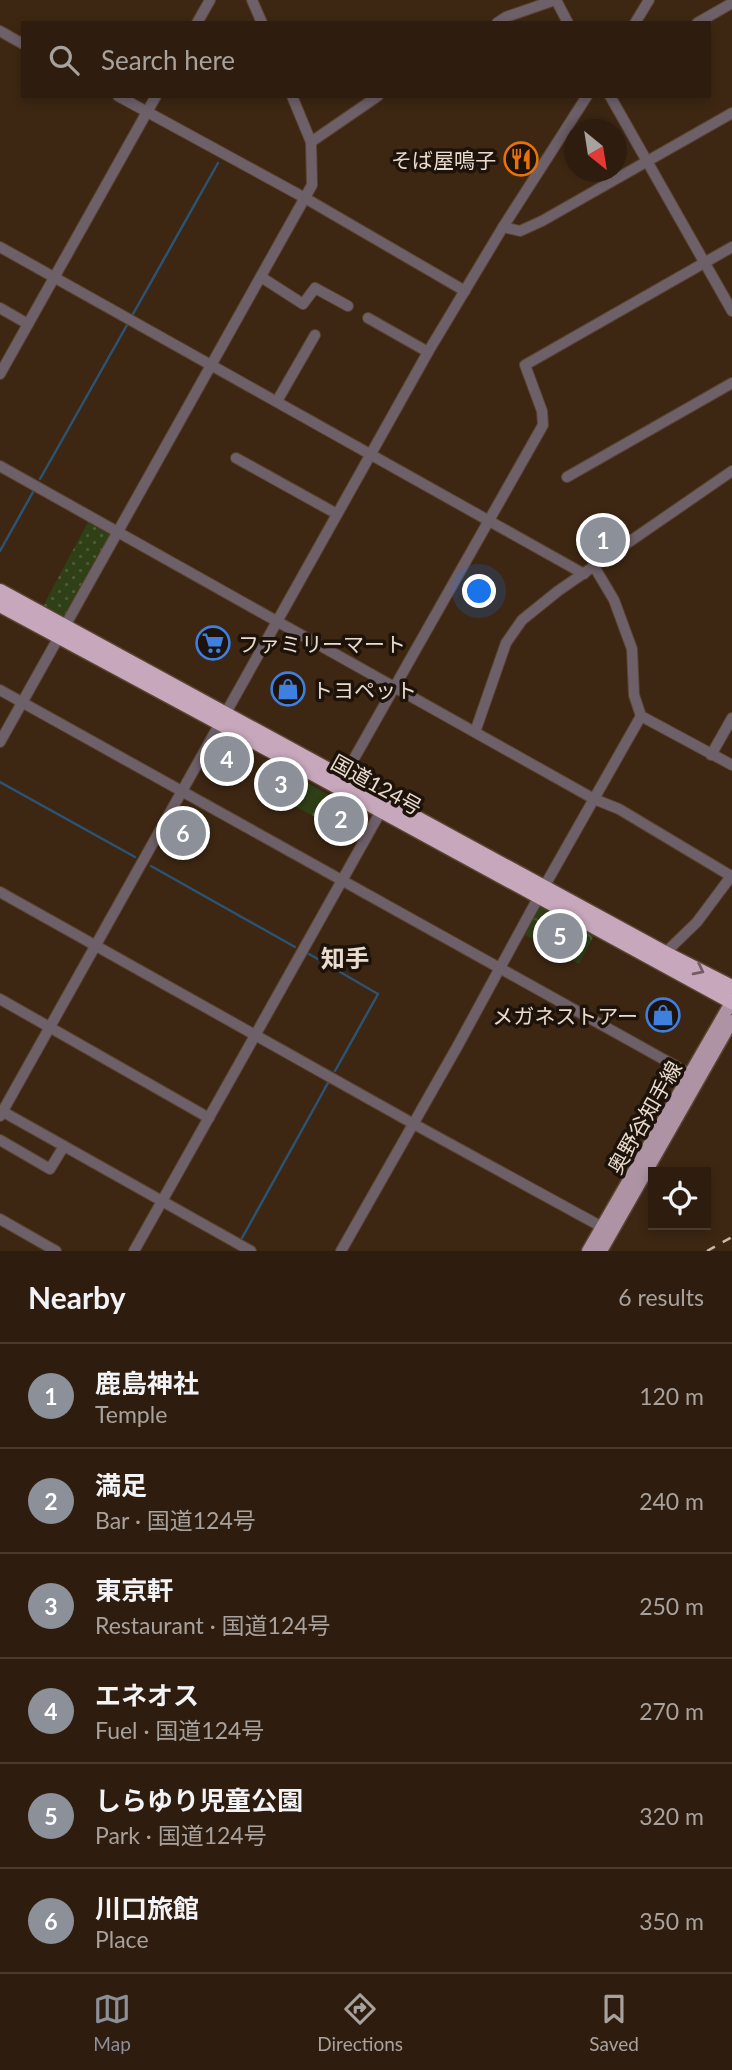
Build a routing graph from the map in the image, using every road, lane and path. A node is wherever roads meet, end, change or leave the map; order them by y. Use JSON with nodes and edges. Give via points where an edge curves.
{"nodes":[{"id":1,"x":210,"y":0,"type":"edge"},
{"id":2,"x":252,"y":0,"type":"edge"},
{"id":3,"x":555,"y":0,"type":"edge"},
{"id":4,"x":649,"y":0,"type":"edge"},
{"id":5,"x":537,"y":3,"type":"edge"},
{"id":6,"x":732,"y":3,"type":"edge"},
{"id":7,"x":198,"y":21,"type":"edge"},
{"id":8,"x":261,"y":21,"type":"edge"},
{"id":9,"x":500,"y":21,"type":"edge"},
{"id":10,"x":567,"y":21,"type":"edge"},
{"id":11,"x":636,"y":21,"type":"edge"},
{"id":12,"x":700,"y":21,"type":"edge"},
{"id":13,"x":0,"y":31,"type":"edge"},
{"id":14,"x":21,"y":43,"type":"edge"},
{"id":15,"x":122,"y":98,"type":"edge"},
{"id":16,"x":155,"y":98,"type":"edge"},
{"id":17,"x":293,"y":98,"type":"edge"},
{"id":18,"x":375,"y":98,"type":"edge"},
{"id":19,"x":586,"y":98,"type":"edge"},
{"id":20,"x":611,"y":98,"type":"edge"},
{"id":21,"x":147,"y":112,"type":"junction"},
{"id":22,"x":732,"y":113,"type":"edge"},
{"id":23,"x":311,"y":142,"type":"junction"},
{"id":24,"x":646,"y":160,"type":"junction"},
{"id":25,"x":305,"y":198,"type":"junction"},
{"id":26,"x":503,"y":227,"type":"junction"},
{"id":27,"x":0,"y":247,"type":"edge"},
{"id":28,"x":732,"y":247,"type":"edge"},
{"id":29,"x":705,"y":263,"type":"junction"},
{"id":30,"x":261,"y":277,"type":"junction"},
{"id":31,"x":54,"y":278,"type":"junction"},
{"id":32,"x":465,"y":291,"type":"junction"},
{"id":33,"x":348,"y":306,"type":"dead end"},
{"id":34,"x":0,"y":308,"type":"edge"},
{"id":35,"x":732,"y":311,"type":"edge"},
{"id":36,"x":368,"y":318,"type":"dead end"},
{"id":37,"x":28,"y":324,"type":"junction"},
{"id":38,"x":315,"y":335,"type":"dead end"},
{"id":39,"x":428,"y":352,"type":"junction"},
{"id":40,"x":211,"y":364,"type":"junction"},
{"id":41,"x":0,"y":374,"type":"edge"},
{"id":42,"x":732,"y":383,"type":"edge"},
{"id":43,"x":277,"y":401,"type":"junction"},
{"id":44,"x":370,"y":454,"type":"junction"},
{"id":45,"x":236,"y":458,"type":"dead end"},
{"id":46,"x":0,"y":466,"type":"edge"},
{"id":47,"x":732,"y":471,"type":"edge"},
{"id":48,"x":567,"y":477,"type":"dead end"},
{"id":49,"x":337,"y":514,"type":"junction"},
{"id":50,"x":488,"y":520,"type":"junction"},
{"id":51,"x":118,"y":532,"type":"junction"},
{"id":52,"x":595,"y":568,"type":"junction"},
{"id":53,"x":584,"y":574,"type":"junction"},
{"id":54,"x":0,"y":591,"type":"edge"},
{"id":55,"x":0,"y":605,"type":"edge"},
{"id":56,"x":277,"y":622,"type":"junction"},
{"id":57,"x":61,"y":632,"type":"junction"},
{"id":58,"x":394,"y":688,"type":"junction"},
{"id":59,"x":0,"y":690,"type":"edge"},
{"id":60,"x":23,"y":702,"type":"junction"},
{"id":61,"x":641,"y":716,"type":"junction"},
{"id":62,"x":732,"y":718,"type":"edge"},
{"id":63,"x":223,"y":719,"type":"junction"},
{"id":64,"x":475,"y":732,"type":"junction"},
{"id":65,"x":0,"y":742,"type":"edge"},
{"id":66,"x":711,"y":755,"type":"junction"},
{"id":67,"x":732,"y":765,"type":"edge"},
{"id":68,"x":343,"y":779,"type":"junction"},
{"id":69,"x":182,"y":792,"type":"junction"},
{"id":70,"x":594,"y":799,"type":"junction"},
{"id":71,"x":381,"y":811,"type":"junction"},
{"id":72,"x":732,"y":875,"type":"edge"},
{"id":73,"x":342,"y":880,"type":"junction"},
{"id":74,"x":0,"y":892,"type":"edge"},
{"id":75,"x":541,"y":892,"type":"junction"},
{"id":76,"x":96,"y":945,"type":"junction"},
{"id":77,"x":665,"y":953,"type":"junction"},
{"id":78,"x":499,"y":967,"type":"junction"},
{"id":79,"x":732,"y":986,"type":"edge"},
{"id":80,"x":0,"y":999,"type":"edge"},
{"id":81,"x":732,"y":1002,"type":"edge"},
{"id":82,"x":732,"y":1021,"type":"edge"},
{"id":83,"x":50,"y":1027,"type":"junction"},
{"id":84,"x":256,"y":1034,"type":"junction"},
{"id":85,"x":690,"y":1074,"type":"junction"},
{"id":86,"x":1,"y":1112,"type":"edge"},
{"id":87,"x":209,"y":1118,"type":"junction"},
{"id":88,"x":412,"y":1124,"type":"junction"},
{"id":89,"x":0,"y":1140,"type":"edge"},
{"id":90,"x":64,"y":1146,"type":"junction"},
{"id":91,"x":162,"y":1201,"type":"junction"},
{"id":92,"x":0,"y":1219,"type":"edge"},
{"id":93,"x":602,"y":1227,"type":"junction"},
{"id":94,"x":56,"y":1251,"type":"edge"},
{"id":95,"x":134,"y":1251,"type":"edge"},
{"id":96,"x":251,"y":1251,"type":"edge"},
{"id":97,"x":341,"y":1251,"type":"edge"},
{"id":98,"x":588,"y":1251,"type":"edge"},
{"id":99,"x":601,"y":1251,"type":"edge"}],
"edges":[{"from":1,"to":7,"type":"street"},
{"from":2,"to":8,"type":"street"},
{"from":3,"to":5,"type":"street"},
{"from":3,"to":10,"type":"street"},
{"from":4,"to":11,"type":"street"},
{"from":5,"to":9,"type":"street"},
{"from":6,"to":12,"type":"street"},
{"from":13,"to":14,"type":"street"},
{"from":15,"to":21,"type":"street"},
{"from":16,"to":21,"type":"street"},
{"from":17,"to":23,"type":"street"},
{"from":18,"to":23,"type":"street"},
{"from":19,"to":26,"type":"street"},
{"from":20,"to":24,"type":"street"},
{"from":21,"to":25,"type":"street"},
{"from":21,"to":31,"type":"street"},
{"from":22,"to":24,"type":"street"},
{"from":23,"to":25,"type":"street","via":[[312,185]]},
{"from":24,"to":26,"type":"street","via":[[520,232]]},
{"from":24,"to":29,"type":"street"},
{"from":25,"to":30,"type":"street"},
{"from":25,"to":32,"type":"street"},
{"from":26,"to":32,"type":"street"},
{"from":27,"to":31,"type":"street"},
{"from":28,"to":29,"type":"street"},
{"from":29,"to":35,"type":"street"},
{"from":29,"to":50,"type":"street","via":[[525,365],[543,425]]},
{"from":30,"to":33,"type":"street","via":[[303,304],[315,288]]},
{"from":30,"to":40,"type":"street"},
{"from":31,"to":37,"type":"street"},
{"from":31,"to":40,"type":"street"},
{"from":32,"to":39,"type":"street"},
{"from":34,"to":37,"type":"street"},
{"from":36,"to":39,"type":"street"},
{"from":37,"to":41,"type":"street"},
{"from":38,"to":43,"type":"street"},
{"from":39,"to":44,"type":"street"},
{"from":40,"to":43,"type":"street"},
{"from":40,"to":51,"type":"street"},
{"from":42,"to":48,"type":"street"},
{"from":43,"to":44,"type":"street"},
{"from":44,"to":49,"type":"street"},
{"from":44,"to":50,"type":"street"},
{"from":45,"to":49,"type":"street"},
{"from":46,"to":51,"type":"street"},
{"from":47,"to":52,"type":"street"},
{"from":49,"to":56,"type":"street"},
{"from":50,"to":53,"type":"street"},
{"from":50,"to":58,"type":"street"},
{"from":51,"to":56,"type":"street"},
{"from":51,"to":57,"type":"street"},
{"from":52,"to":53,"type":"street"},
{"from":52,"to":61,"type":"street","via":[[614,600],[632,649],[634,695]]},
{"from":53,"to":64,"type":"street","via":[[536,607],[506,643]]},
{"from":54,"to":57,"type":"highway","name":"国道124号"},
{"from":55,"to":57,"type":"highway","name":"国道124号"},
{"from":56,"to":58,"type":"street"},
{"from":56,"to":63,"type":"street"},
{"from":57,"to":60,"type":"street"},
{"from":57,"to":63,"type":"highway","name":"国道124号"},
{"from":58,"to":64,"type":"street"},
{"from":58,"to":68,"type":"street"},
{"from":59,"to":60,"type":"street"},
{"from":60,"to":65,"type":"street"},
{"from":60,"to":69,"type":"street"},
{"from":61,"to":66,"type":"street"},
{"from":61,"to":70,"type":"street"},
{"from":62,"to":66,"type":"street"},
{"from":63,"to":68,"type":"highway","name":"国道124号"},
{"from":63,"to":69,"type":"street"},
{"from":63,"to":71,"type":"highway","name":"国道124号"},
{"from":64,"to":70,"type":"street"},
{"from":66,"to":67,"type":"street"},
{"from":68,"to":75,"type":"highway","name":"国道124号"},
{"from":69,"to":73,"type":"street"},
{"from":69,"to":76,"type":"street"},
{"from":70,"to":72,"type":"street"},
{"from":70,"to":75,"type":"street"},
{"from":71,"to":73,"type":"street"},
{"from":71,"to":75,"type":"highway","name":"国道124号"},
{"from":72,"to":77,"type":"street","via":[[697,922]]},
{"from":73,"to":78,"type":"street"},
{"from":73,"to":84,"type":"street"},
{"from":74,"to":76,"type":"street"},
{"from":75,"to":77,"type":"highway","name":"国道124号"},
{"from":75,"to":78,"type":"street"},
{"from":75,"to":81,"type":"highway","name":"国道124号"},
{"from":76,"to":83,"type":"street"},
{"from":76,"to":84,"type":"street"},
{"from":77,"to":79,"type":"highway","name":"国道124号","one_way":true},
{"from":78,"to":85,"type":"street"},
{"from":78,"to":88,"type":"street"},
{"from":80,"to":83,"type":"street"},
{"from":81,"to":85,"type":"main road","name":"奥野谷知手線"},
{"from":82,"to":99,"type":"main road","name":"奥野谷知手線"},
{"from":83,"to":86,"type":"street"},
{"from":83,"to":87,"type":"street"},
{"from":84,"to":87,"type":"street"},
{"from":84,"to":88,"type":"street"},
{"from":85,"to":93,"type":"main road","name":"奥野谷知手線"},
{"from":86,"to":90,"type":"street"},
{"from":87,"to":91,"type":"street"},
{"from":88,"to":93,"type":"street"},
{"from":88,"to":97,"type":"street"},
{"from":89,"to":90,"type":"street","via":[[50,1169]]},
{"from":90,"to":91,"type":"street"},
{"from":91,"to":95,"type":"street"},
{"from":91,"to":96,"type":"street"},
{"from":92,"to":94,"type":"street"},
{"from":93,"to":98,"type":"main road","name":"奥野谷知手線"}]}
